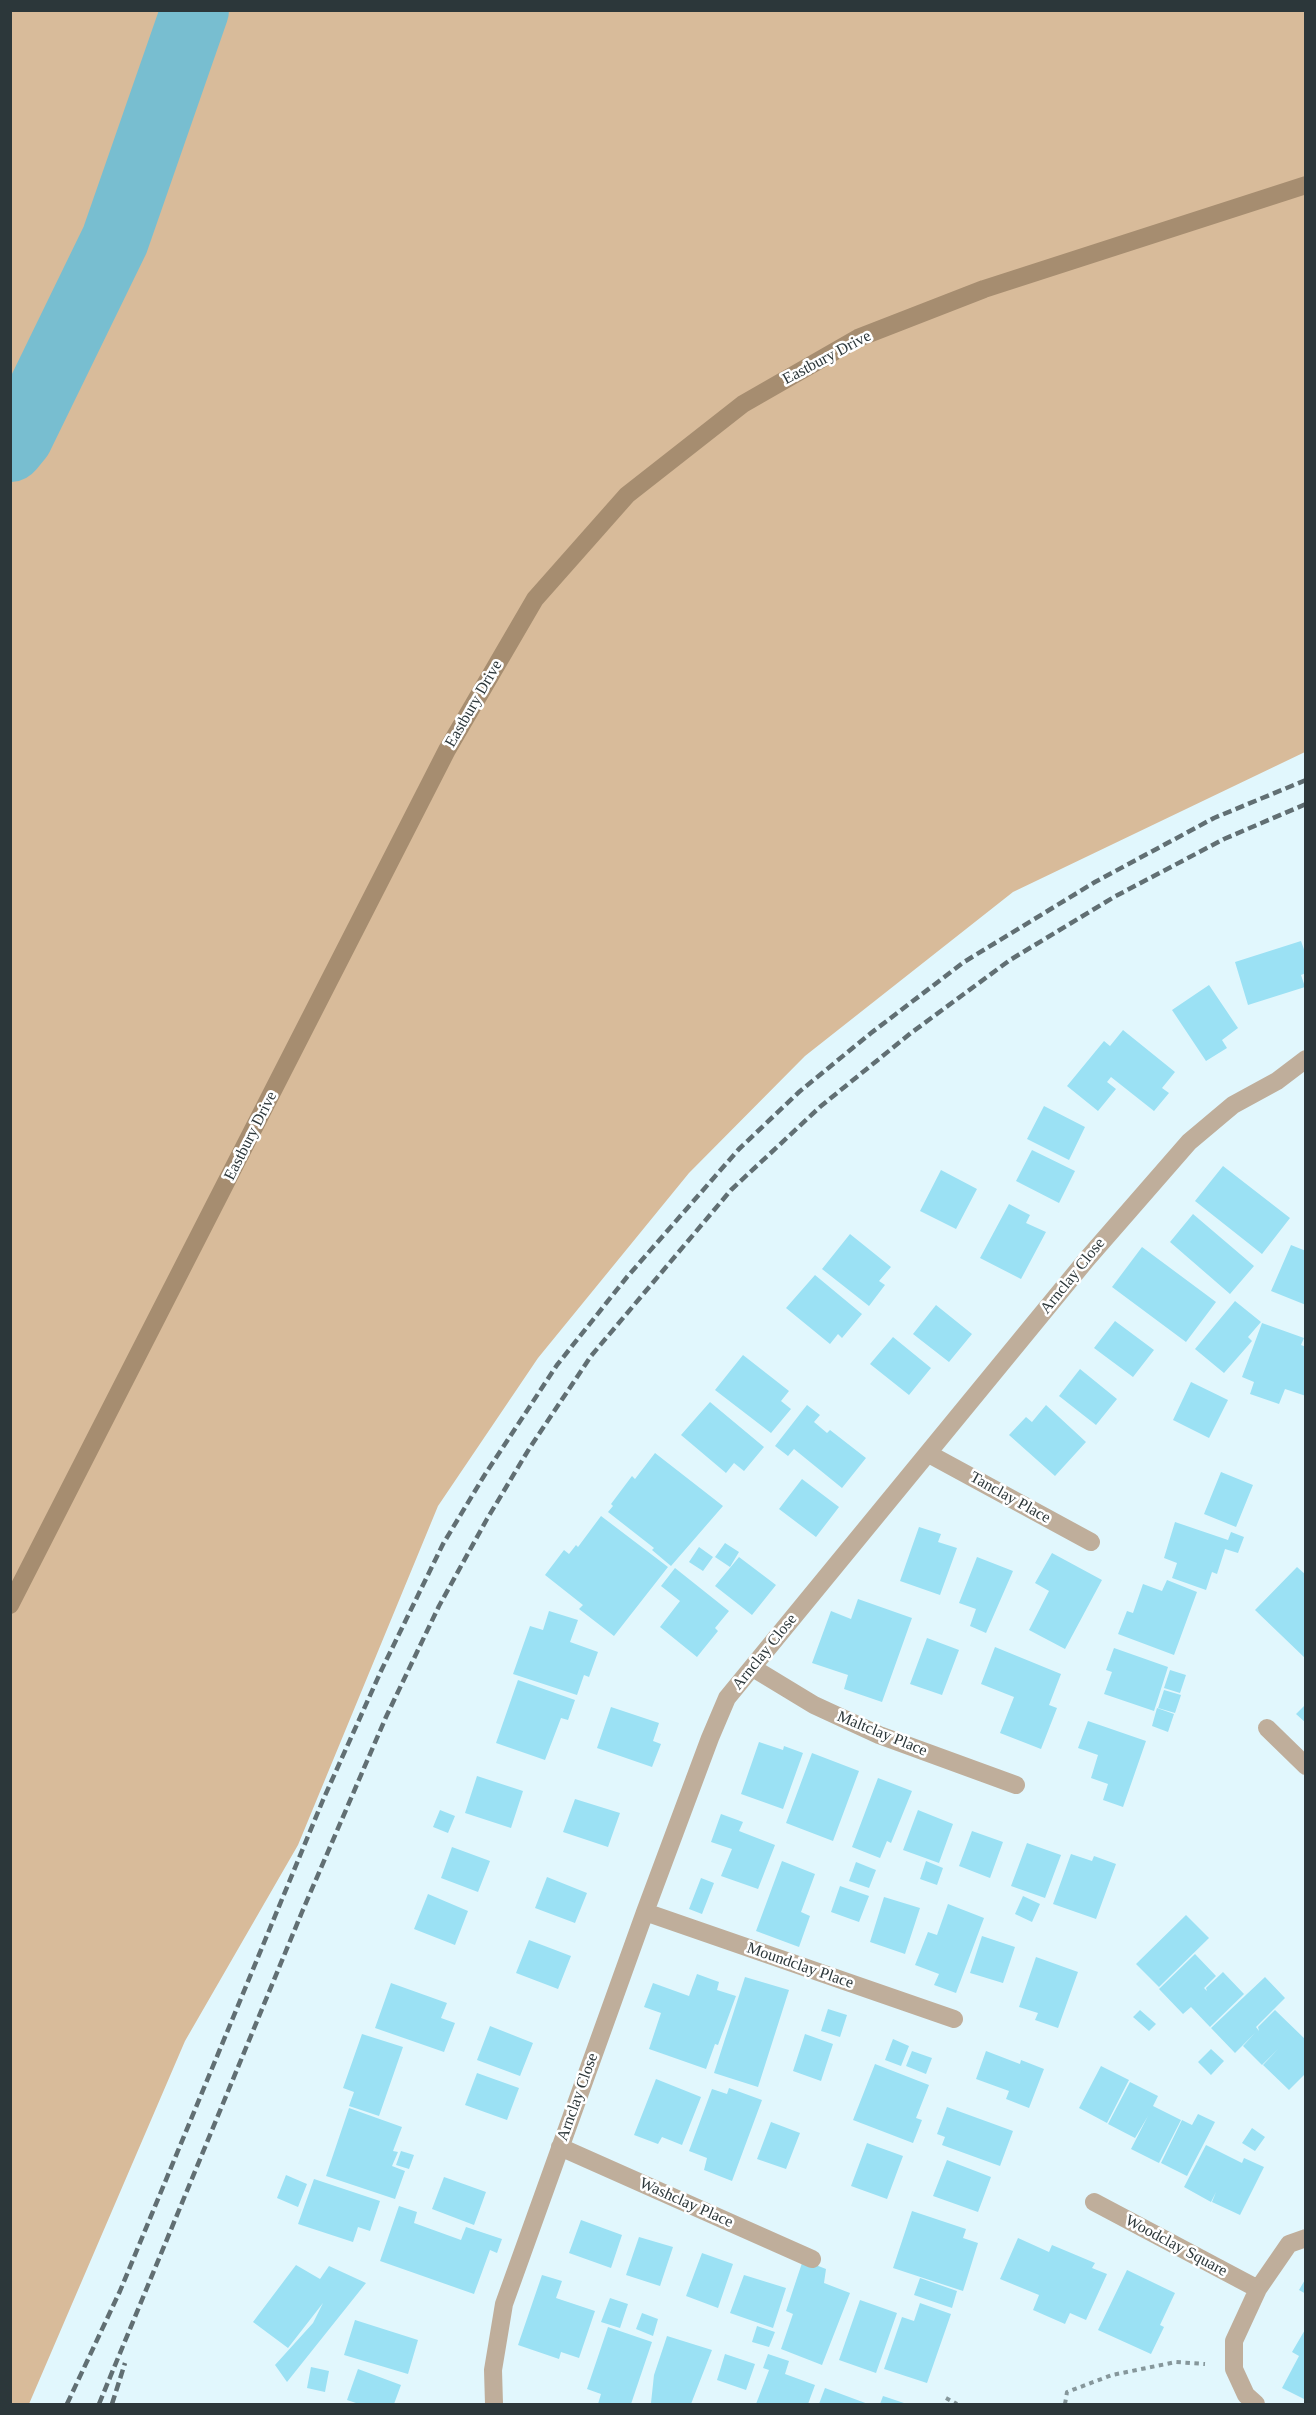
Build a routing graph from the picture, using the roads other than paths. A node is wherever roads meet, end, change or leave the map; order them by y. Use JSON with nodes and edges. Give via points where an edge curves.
{"nodes":[{"id":1,"x":1305,"y":185,"type":"edge"},
{"id":2,"x":1305,"y":1059,"type":"edge"},
{"id":3,"x":929,"y":1454,"type":"junction"},
{"id":4,"x":1091,"y":1542,"type":"dead end"},
{"id":5,"x":10,"y":1605,"type":"edge"},
{"id":6,"x":753,"y":1668,"type":"junction"},
{"id":7,"x":1267,"y":1728,"type":"dead end"},
{"id":8,"x":1305,"y":1766,"type":"edge"},
{"id":9,"x":1016,"y":1785,"type":"dead end"},
{"id":10,"x":645,"y":1912,"type":"junction"},
{"id":11,"x":954,"y":2019,"type":"dead end"},
{"id":12,"x":560,"y":2147,"type":"junction"},
{"id":13,"x":1094,"y":2202,"type":"dead end"},
{"id":14,"x":1305,"y":2238,"type":"edge"},
{"id":15,"x":812,"y":2259,"type":"dead end"},
{"id":16,"x":1258,"y":2289,"type":"junction"},
{"id":17,"x":494,"y":2404,"type":"edge"},
{"id":18,"x":1256,"y":2404,"type":"edge"}],
"edges":[{"from":1,"to":5,"type":"street","name":"Eastbury Drive","via":[[984,289],[858,338],[743,404],[627,495],[535,599],[447,750]]},
{"from":2,"to":3,"type":"street","name":"Arnclay Close","via":[[1233,1105],[1189,1142],[1087,1259]]},
{"from":3,"to":4,"type":"street","name":"Tanclay Place"},
{"from":3,"to":6,"type":"street","name":"Arnclay Close"},
{"from":6,"to":9,"type":"street","name":"Maltclay Place","via":[[814,1705],[879,1735]]},
{"from":6,"to":10,"type":"street","name":"Arnclay Close","via":[[728,1698],[710,1738]]},
{"from":7,"to":8,"type":"street"},
{"from":10,"to":11,"type":"street","name":"Moundclay Place"},
{"from":10,"to":12,"type":"street","name":"Arnclay Close"},
{"from":12,"to":15,"type":"street","name":"Washclay Place"},
{"from":12,"to":17,"type":"street","name":"Arnclay Close","via":[[504,2304],[493,2370]]},
{"from":13,"to":16,"type":"street","name":"Woodclay Square"},
{"from":14,"to":16,"type":"street","via":[[1289,2244]]},
{"from":16,"to":18,"type":"street","via":[[1234,2341],[1234,2366],[1246,2395]]}]}
